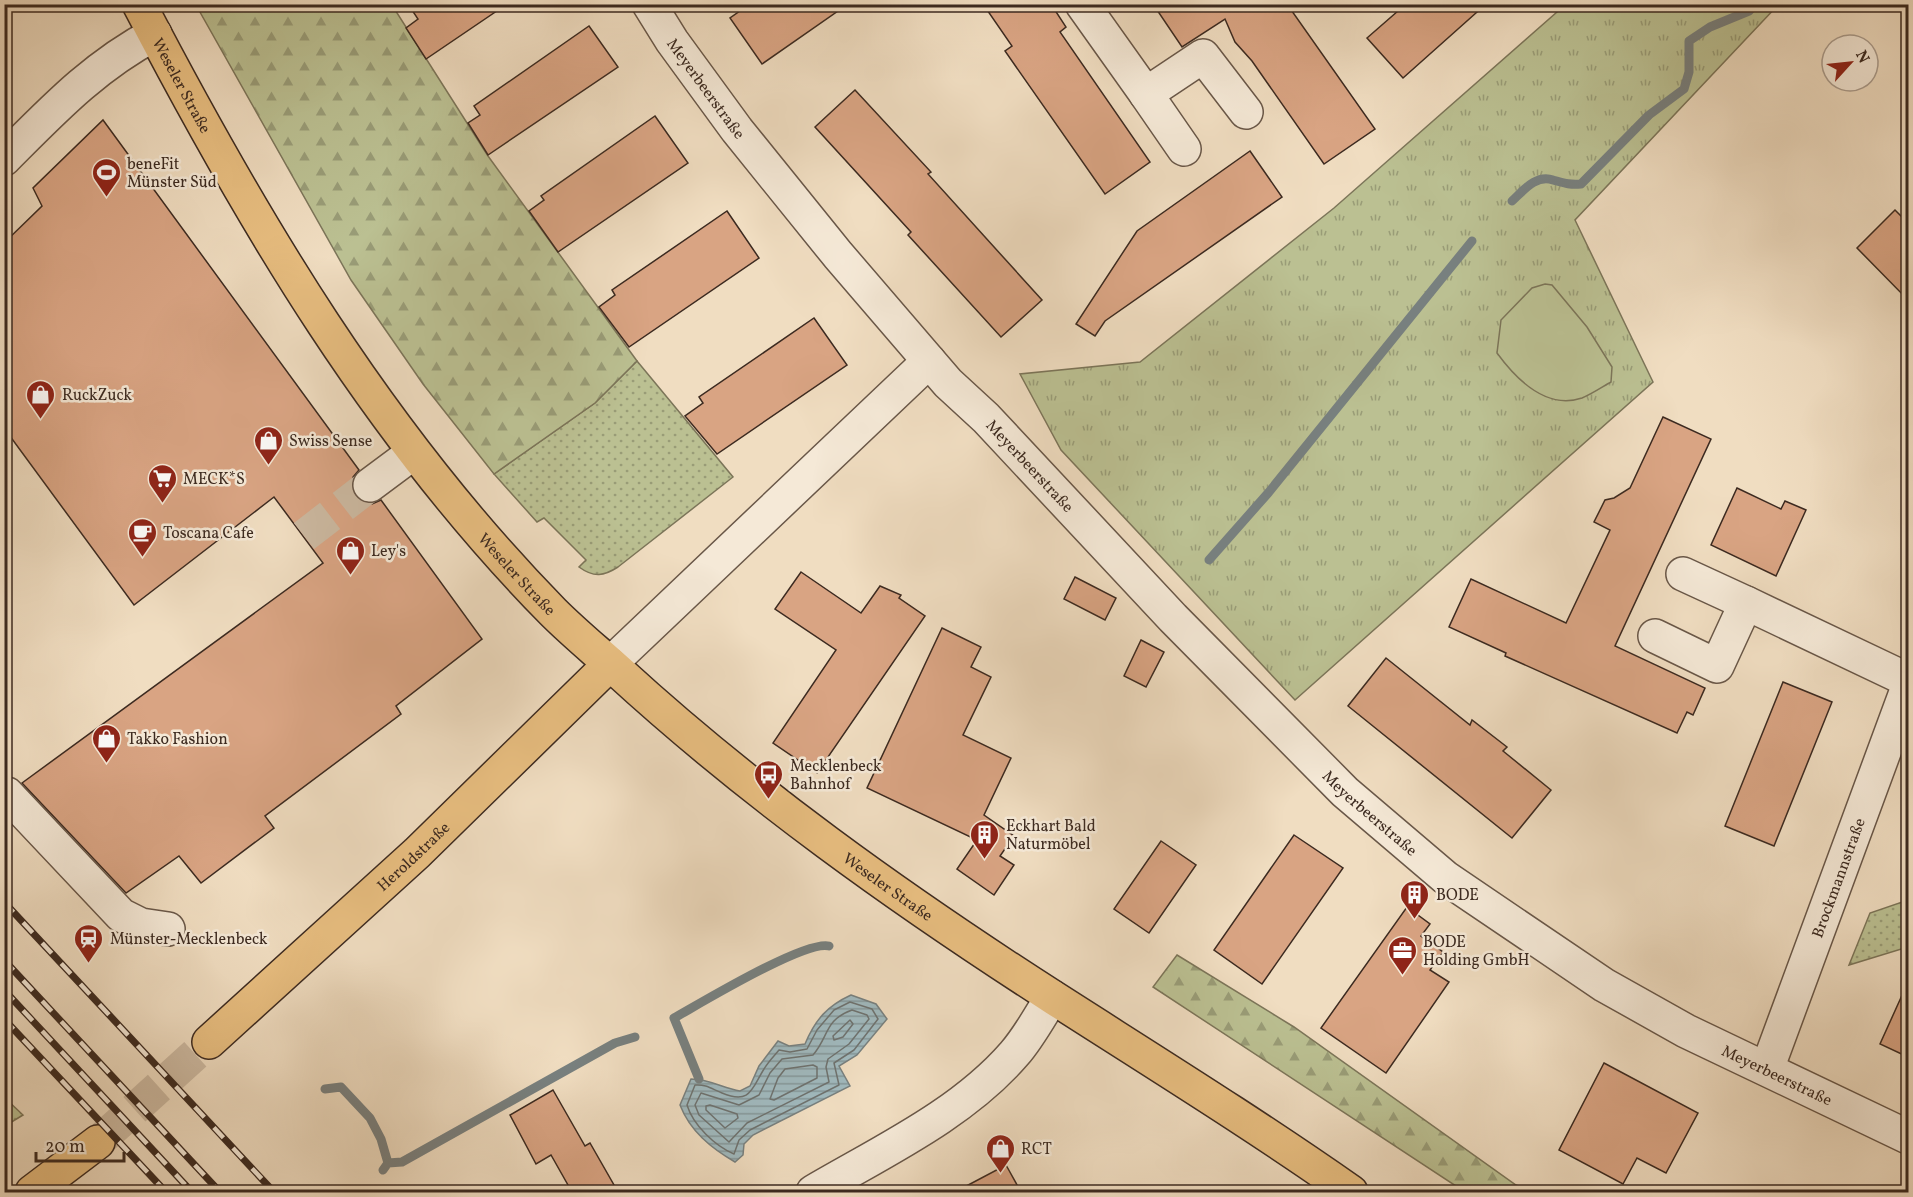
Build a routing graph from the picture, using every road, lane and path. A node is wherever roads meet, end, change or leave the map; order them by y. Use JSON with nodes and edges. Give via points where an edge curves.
{"nodes":[{"id":1,"x":139,"y":4,"type":"edge"},
{"id":2,"x":649,"y":4,"type":"edge"},
{"id":3,"x":1082,"y":4,"type":"edge"},
{"id":4,"x":155,"y":34,"type":"junction"},
{"id":5,"x":1146,"y":94,"type":"junction"},
{"id":6,"x":1246,"y":112,"type":"dead end"},
{"id":7,"x":1184,"y":149,"type":"dead end"},
{"id":8,"x":4,"y":159,"type":"edge"},
{"id":9,"x":929,"y":361,"type":"junction"},
{"id":10,"x":413,"y":453,"type":"junction"},
{"id":11,"x":370,"y":485,"type":"tunnel mouth"},
{"id":12,"x":1683,"y":574,"type":"dead end"},
{"id":13,"x":1746,"y":603,"type":"junction"},
{"id":14,"x":1655,"y":636,"type":"dead end"},
{"id":15,"x":610,"y":664,"type":"junction"},
{"id":16,"x":1908,"y":680,"type":"edge"},
{"id":17,"x":1908,"y":687,"type":"edge"},
{"id":18,"x":7,"y":794,"type":"dead end"},
{"id":19,"x":168,"y":929,"type":"dead end"},
{"id":20,"x":1052,"y":997,"type":"junction"},
{"id":21,"x":209,"y":1042,"type":"tunnel mouth"},
{"id":22,"x":1767,"y":1069,"type":"junction"},
{"id":23,"x":1908,"y":1137,"type":"edge"},
{"id":24,"x":98,"y":1142,"type":"tunnel mouth"},
{"id":25,"x":32,"y":1192,"type":"edge"},
{"id":26,"x":813,"y":1192,"type":"edge"},
{"id":27,"x":1351,"y":1192,"type":"edge"}],
"edges":[{"from":1,"to":4,"type":"main road","name":"Weseler Straße"},
{"from":2,"to":9,"type":"street","name":"Meyerbeerstraße","via":[[737,130]]},
{"from":3,"to":5,"type":"street"},
{"from":4,"to":8,"type":"street","via":[[105,63]]},
{"from":4,"to":10,"type":"main road","name":"Weseler Straße","via":[[309,305]]},
{"from":5,"to":6,"type":"street","via":[[1203,56]]},
{"from":5,"to":7,"type":"street"},
{"from":9,"to":15,"type":"street"},
{"from":9,"to":22,"type":"street","name":"Meyerbeerstraße","via":[[1189,634],[1386,828],[1446,878],[1604,985],[1686,1031]]},
{"from":10,"to":11,"type":"street"},
{"from":10,"to":15,"type":"main road","name":"Weseler Straße","via":[[539,597]]},
{"from":12,"to":13,"type":"street"},
{"from":13,"to":14,"type":"street","via":[[1717,666]]},
{"from":13,"to":16,"type":"street"},
{"from":15,"to":20,"type":"main road","name":"Weseler Straße","via":[[667,716],[809,830]]},
{"from":15,"to":21,"type":"main road","name":"Heroldstraße","via":[[417,853]]},
{"from":17,"to":22,"type":"street","name":"Brockmannstraße"},
{"from":18,"to":19,"type":"street","via":[[122,915],[141,925]]},
{"from":20,"to":26,"type":"street","via":[[1019,1048],[978,1088],[926,1125]]},
{"from":20,"to":27,"type":"main road","name":"Weseler Straße","via":[[1240,1115]]},
{"from":22,"to":23,"type":"street","name":"Meyerbeerstraße"},
{"from":24,"to":25,"type":"main road"}]}
